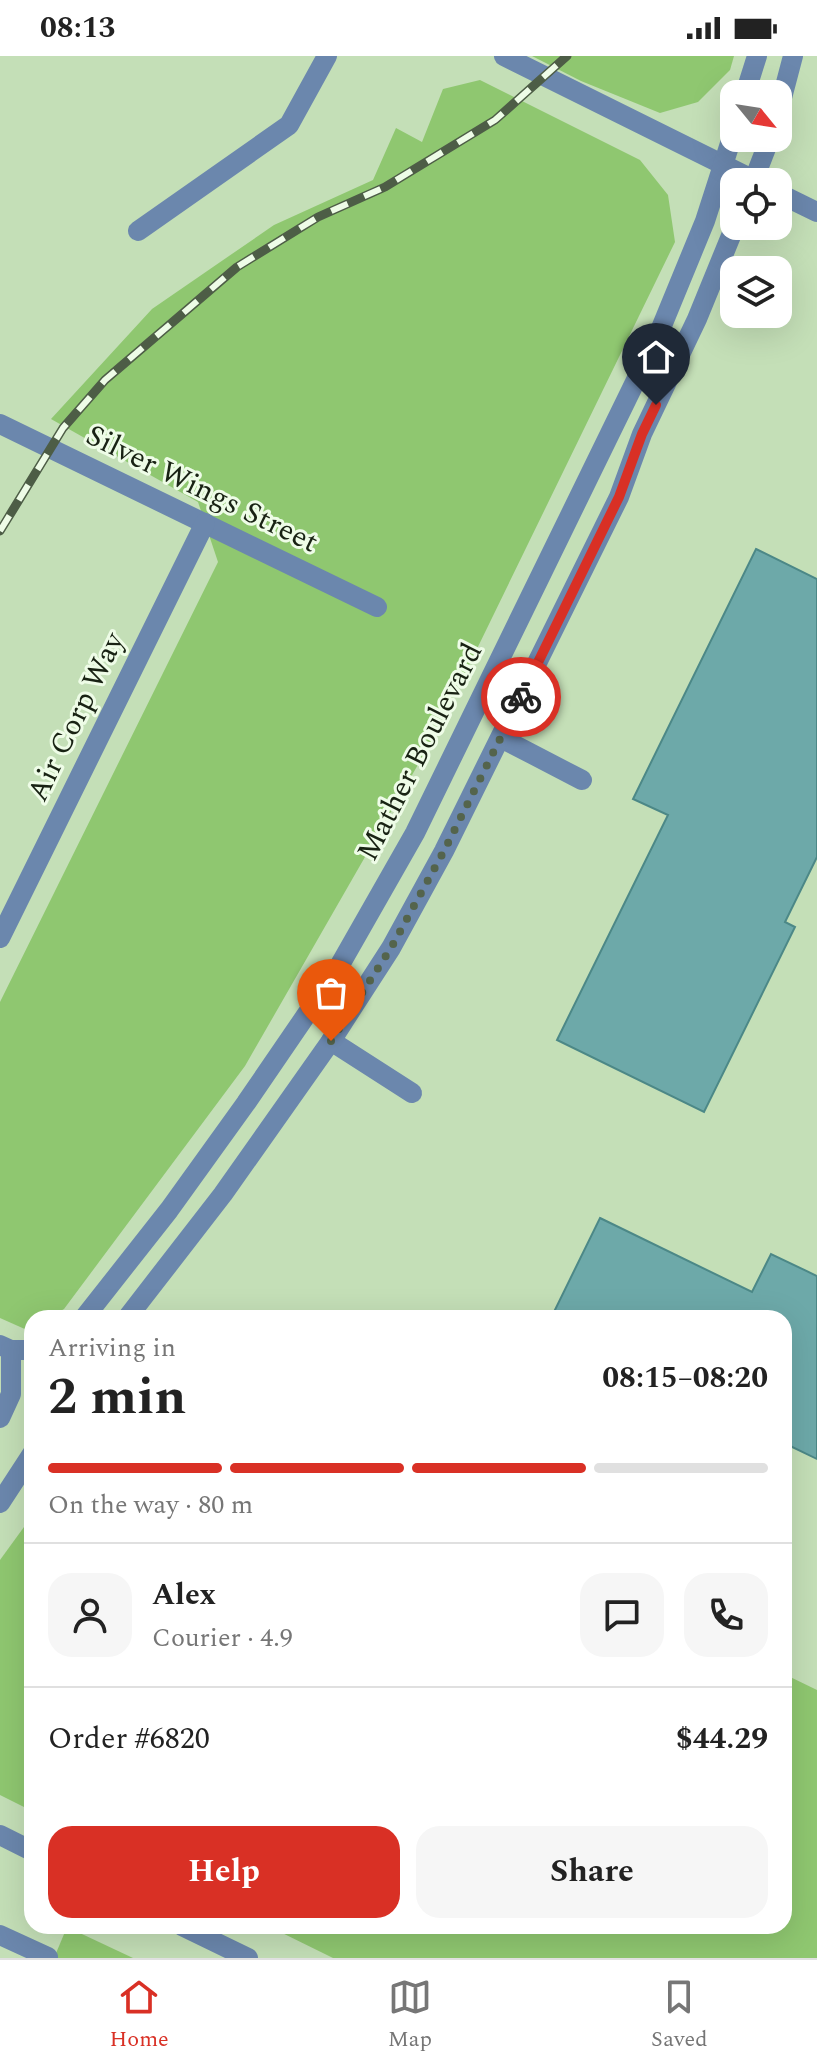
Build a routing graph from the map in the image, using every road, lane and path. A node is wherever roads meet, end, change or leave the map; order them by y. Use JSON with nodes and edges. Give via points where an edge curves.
{"nodes":[{"id":1,"x":327,"y":56,"type":"edge"},
{"id":2,"x":504,"y":56,"type":"edge"},
{"id":3,"x":757,"y":56,"type":"edge"},
{"id":4,"x":793,"y":56,"type":"edge"},
{"id":5,"x":749,"y":80,"type":"edge"},
{"id":6,"x":787,"y":80,"type":"edge"},
{"id":7,"x":728,"y":152,"type":"edge"},
{"id":8,"x":724,"y":164,"type":"junction"},
{"id":9,"x":731,"y":168,"type":"edge"},
{"id":10,"x":792,"y":200,"type":"edge"},
{"id":11,"x":817,"y":212,"type":"edge"},
{"id":12,"x":138,"y":231,"type":"dead end"},
{"id":13,"x":729,"y":240,"type":"edge"},
{"id":14,"x":0,"y":424,"type":"edge"},
{"id":15,"x":205,"y":523,"type":"junction"},
{"id":16,"x":377,"y":607,"type":"dead end"},
{"id":17,"x":501,"y":738,"type":"junction"},
{"id":18,"x":582,"y":780,"type":"dead end"},
{"id":19,"x":0,"y":938,"type":"edge"},
{"id":20,"x":331,"y":1041,"type":"junction"},
{"id":21,"x":412,"y":1093,"type":"dead end"},
{"id":22,"x":90,"y":1310,"type":"edge"},
{"id":23,"x":133,"y":1310,"type":"edge"},
{"id":24,"x":14,"y":1348,"type":"edge"},
{"id":25,"x":0,"y":1418,"type":"edge"},
{"id":26,"x":24,"y":1466,"type":"edge"},
{"id":27,"x":0,"y":1503,"type":"edge"},
{"id":28,"x":0,"y":1835,"type":"edge"},
{"id":29,"x":24,"y":1847,"type":"edge"},
{"id":30,"x":198,"y":1934,"type":"edge"},
{"id":31,"x":0,"y":1935,"type":"edge"},
{"id":32,"x":48,"y":1957,"type":"edge"},
{"id":33,"x":248,"y":1958,"type":"edge"}],
"edges":[{"from":1,"to":12,"type":"street","via":[[289,125]]},
{"from":2,"to":8,"type":"street"},
{"from":3,"to":5,"type":"street"},
{"from":4,"to":6,"type":"street"},
{"from":7,"to":8,"type":"street","name":"Mather Boulevard"},
{"from":8,"to":9,"type":"street"},
{"from":8,"to":22,"type":"street","name":"Mather Boulevard","via":[[659,333],[415,833],[329,982],[177,1198]]},
{"from":10,"to":11,"type":"street"},
{"from":13,"to":17,"type":"street","via":[[619,497]]},
{"from":14,"to":15,"type":"street","name":"Silver Wings Street"},
{"from":15,"to":16,"type":"street","name":"Silver Wings Street"},
{"from":15,"to":19,"type":"street","name":"Air Corp Way"},
{"from":17,"to":18,"type":"street"},
{"from":17,"to":20,"type":"street","via":[[391,948]]},
{"from":20,"to":21,"type":"street"},
{"from":20,"to":23,"type":"street"},
{"from":24,"to":25,"type":"street","via":[[11,1394]]},
{"from":26,"to":27,"type":"street"},
{"from":28,"to":29,"type":"street"},
{"from":30,"to":33,"type":"street"},
{"from":31,"to":32,"type":"street"}]}
